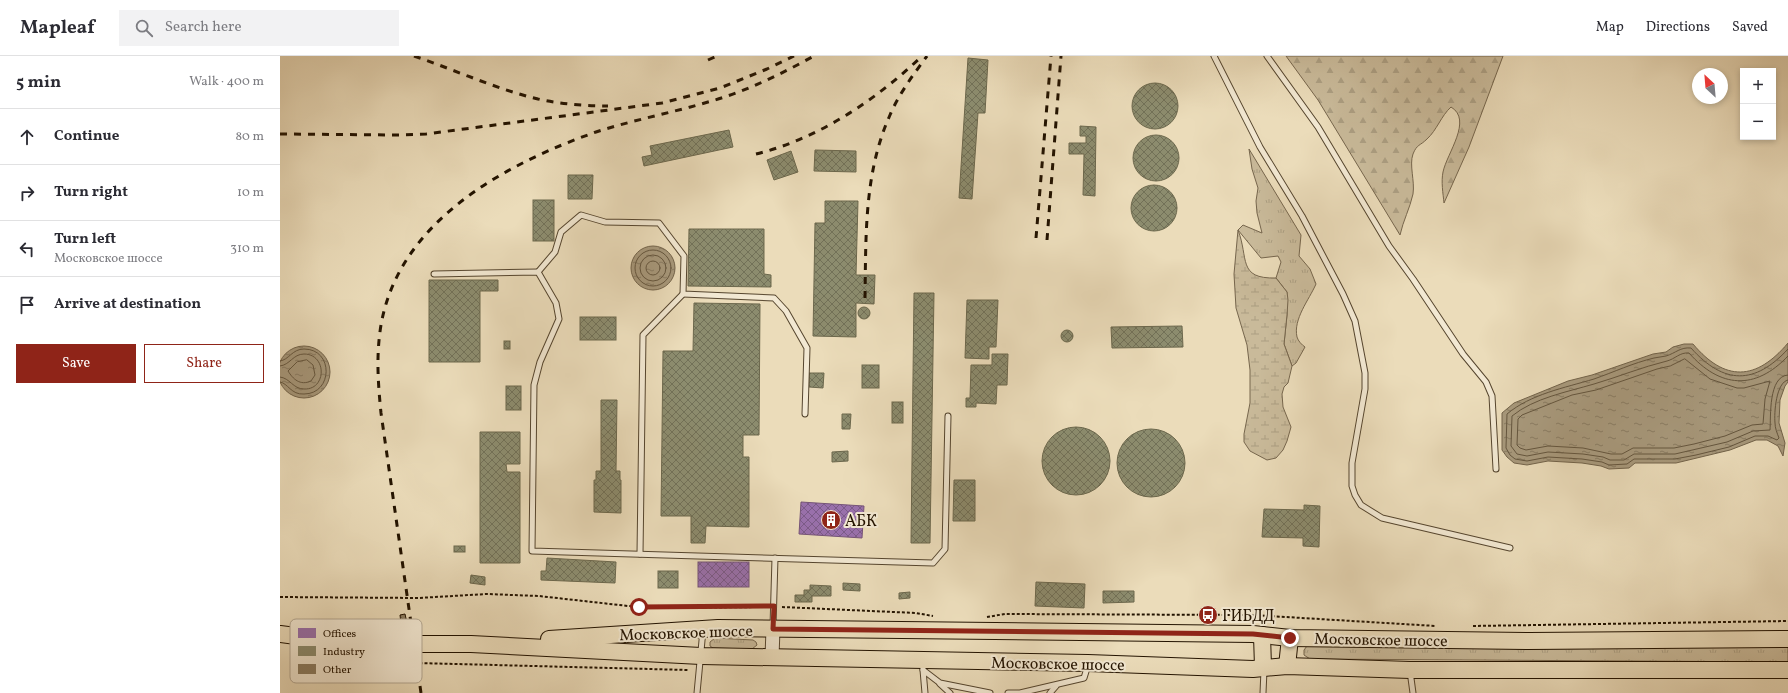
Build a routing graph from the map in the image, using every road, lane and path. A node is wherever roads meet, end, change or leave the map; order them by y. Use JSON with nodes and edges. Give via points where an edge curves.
{"nodes":[{"id":1,"x":1214,"y":56,"type":"edge"},
{"id":2,"x":1267,"y":56,"type":"edge"},
{"id":3,"x":538,"y":272,"type":"junction"},
{"id":4,"x":434,"y":274,"type":"dead end"},
{"id":5,"x":683,"y":294,"type":"junction"},
{"id":6,"x":805,"y":414,"type":"dead end"},
{"id":7,"x":948,"y":416,"type":"dead end"},
{"id":8,"x":1496,"y":469,"type":"dead end"},
{"id":9,"x":1510,"y":548,"type":"dead end"},
{"id":10,"x":640,"y":554,"type":"junction"},
{"id":11,"x":775,"y":558,"type":"junction"},
{"id":12,"x":280,"y":597,"type":"edge"},
{"id":13,"x":774,"y":606,"type":"junction"},
{"id":14,"x":933,"y":616,"type":"dead end"},
{"id":15,"x":985,"y":617,"type":"dead end"},
{"id":16,"x":1788,"y":621,"type":"edge"},
{"id":17,"x":1472,"y":626,"type":"dead end"},
{"id":18,"x":1440,"y":628,"type":"dead end"},
{"id":19,"x":703,"y":629,"type":"junction"},
{"id":20,"x":773,"y":629,"type":"junction"},
{"id":21,"x":280,"y":634,"type":"edge"},
{"id":22,"x":290,"y":635,"type":"edge"},
{"id":23,"x":1262,"y":635,"type":"junction"},
{"id":24,"x":1290,"y":638,"type":"junction"},
{"id":25,"x":1788,"y":639,"type":"edge"},
{"id":26,"x":422,"y":644,"type":"edge"},
{"id":27,"x":471,"y":644,"type":"junction"},
{"id":28,"x":701,"y":656,"type":"junction"},
{"id":29,"x":772,"y":657,"type":"junction"},
{"id":30,"x":1088,"y":663,"type":"junction"},
{"id":31,"x":923,"y":666,"type":"junction"},
{"id":32,"x":1287,"y":666,"type":"junction"},
{"id":33,"x":1263,"y":667,"type":"junction"},
{"id":34,"x":1410,"y":670,"type":"junction"},
{"id":35,"x":1788,"y":670,"type":"edge"},
{"id":36,"x":940,"y":683,"type":"junction"},
{"id":37,"x":1056,"y":686,"type":"junction"},
{"id":38,"x":697,"y":693,"type":"edge"},
{"id":39,"x":925,"y":693,"type":"edge"},
{"id":40,"x":950,"y":693,"type":"edge"},
{"id":41,"x":990,"y":693,"type":"edge"},
{"id":42,"x":1008,"y":693,"type":"edge"},
{"id":43,"x":1050,"y":693,"type":"edge"},
{"id":44,"x":1263,"y":693,"type":"edge"},
{"id":45,"x":1413,"y":693,"type":"edge"}],
"edges":[{"from":1,"to":9,"type":"lane","via":[[1260,147],[1302,216],[1355,321],[1365,373],[1365,389],[1352,463],[1352,486],[1361,505],[1382,518]]},
{"from":2,"to":8,"type":"lane","via":[[1318,127],[1389,246],[1486,382],[1492,396]]},
{"from":3,"to":4,"type":"lane"},
{"from":3,"to":5,"type":"lane","via":[[555,252],[561,232],[582,216],[605,222],[659,223],[684,256]]},
{"from":3,"to":10,"type":"lane","via":[[556,303],[559,319],[540,362],[534,385],[532,551]]},
{"from":5,"to":6,"type":"lane","via":[[774,298],[786,311],[807,348]]},
{"from":5,"to":10,"type":"lane","via":[[643,335]]},
{"from":7,"to":11,"type":"lane","via":[[945,548],[933,563]]},
{"from":10,"to":11,"type":"lane"},
{"from":11,"to":13,"type":"lane"},
{"from":12,"to":13,"type":"path","via":[[418,598],[487,594],[539,596],[661,608]]},
{"from":13,"to":14,"type":"path"},
{"from":13,"to":20,"type":"lane"},
{"from":15,"to":18,"type":"path","via":[[1005,614],[1252,615],[1433,625]]},
{"from":16,"to":17,"type":"path"},
{"from":19,"to":20,"type":"main road","name":"Московское шоссе"},
{"from":19,"to":27,"type":"main road","name":"Московское шоссе"},
{"from":19,"to":28,"type":"lane"},
{"from":20,"to":23,"type":"main road","name":"Московское шоссе"},
{"from":20,"to":29,"type":"street"},
{"from":21,"to":22,"type":"main road","name":"Московское шоссе"},
{"from":23,"to":24,"type":"main road","name":"Московское шоссе"},
{"from":23,"to":33,"type":"main road"},
{"from":24,"to":25,"type":"main road","name":"Московское шоссе","via":[[1529,641]]},
{"from":24,"to":32,"type":"main road"},
{"from":26,"to":27,"type":"main road","name":"Московское шоссе"},
{"from":27,"to":28,"type":"main road","name":"Московское шоссе"},
{"from":28,"to":29,"type":"main road","name":"Московское шоссе"},
{"from":28,"to":38,"type":"lane"},
{"from":29,"to":31,"type":"main road","name":"Московское шоссе"},
{"from":30,"to":31,"type":"main road","name":"Московское шоссе"},
{"from":30,"to":33,"type":"main road","name":"Московское шоссе","via":[[1253,669]]},
{"from":30,"to":37,"type":"lane","via":[[1084,678]]},
{"from":31,"to":36,"type":"lane"},
{"from":31,"to":39,"type":"lane"},
{"from":32,"to":33,"type":"main road","name":"Московское шоссе"},
{"from":32,"to":34,"type":"main road","name":"Московское шоссе"},
{"from":33,"to":44,"type":"lane"},
{"from":34,"to":35,"type":"main road","name":"Московское шоссе"},
{"from":34,"to":45,"type":"lane"},
{"from":36,"to":40,"type":"lane"},
{"from":36,"to":41,"type":"lane"},
{"from":37,"to":42,"type":"lane"},
{"from":37,"to":43,"type":"lane"}]}
